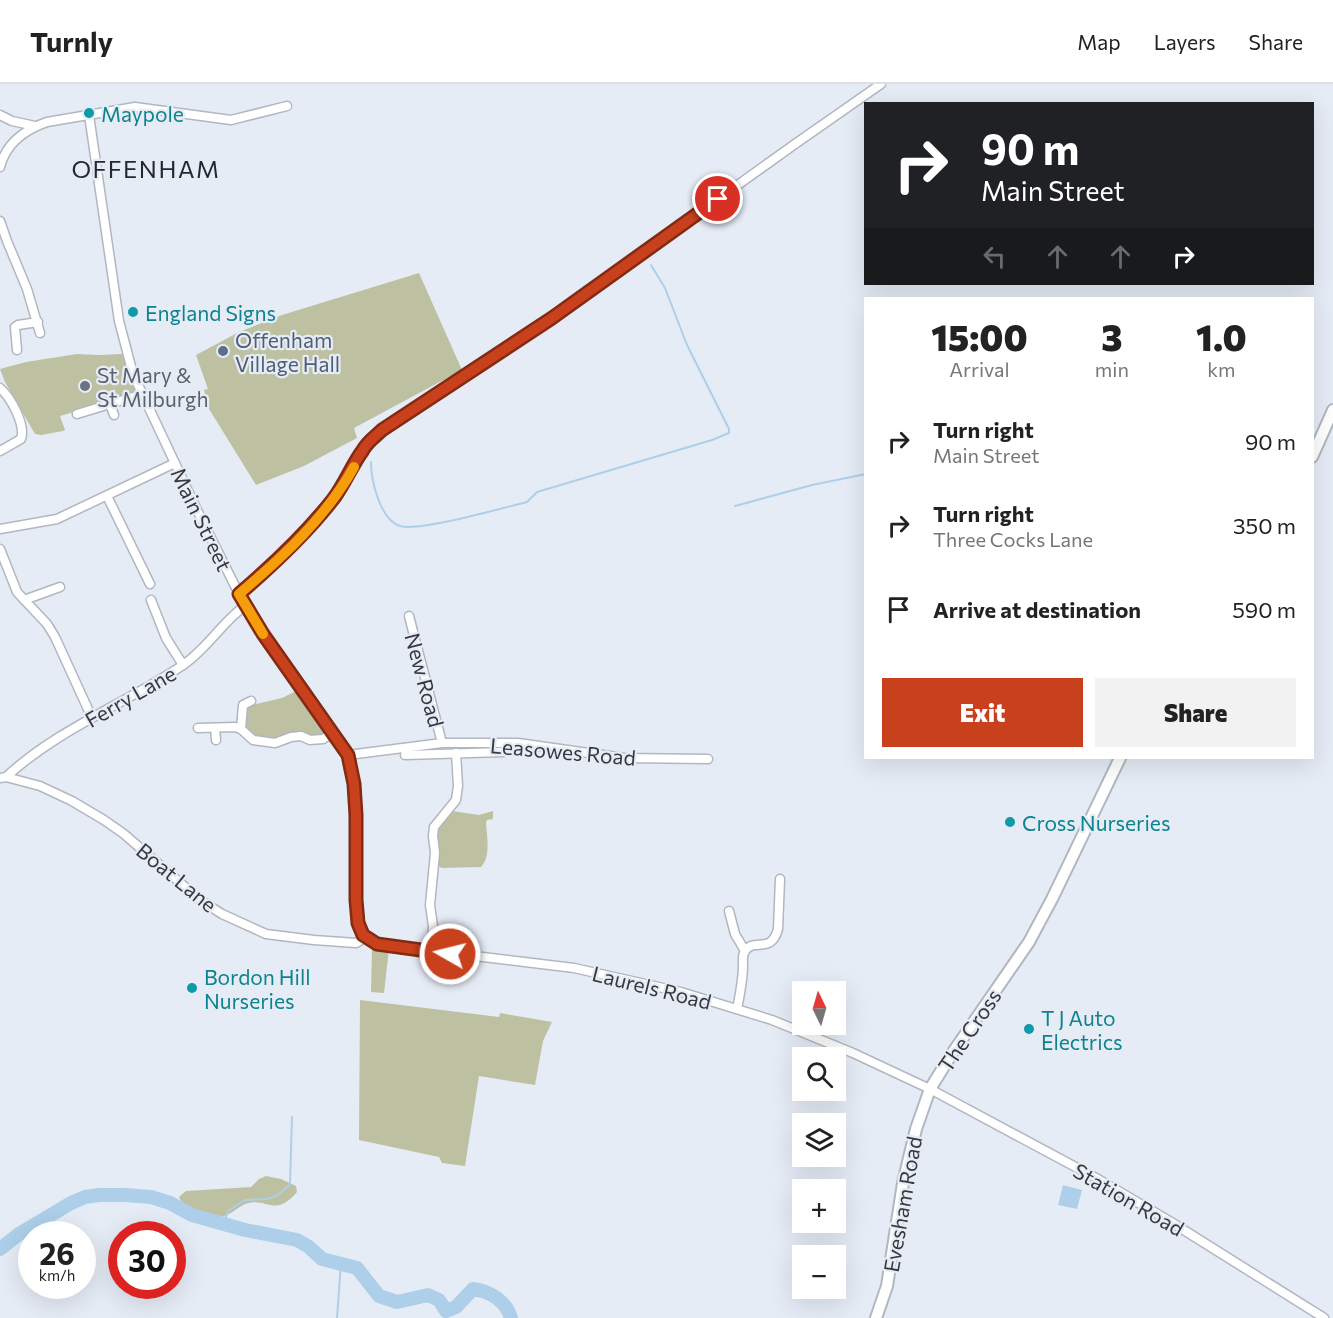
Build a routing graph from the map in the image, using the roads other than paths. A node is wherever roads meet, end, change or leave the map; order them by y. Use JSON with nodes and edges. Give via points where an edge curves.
{"nodes":[{"id":1,"x":881,"y":84,"type":"edge"},
{"id":2,"x":287,"y":106,"type":"dead end"},
{"id":3,"x":0,"y":115,"type":"edge"},
{"id":4,"x":89,"y":115,"type":"junction"},
{"id":5,"x":12,"y":121,"type":"junction"},
{"id":6,"x":35,"y":126,"type":"junction"},
{"id":7,"x":16,"y":139,"type":"junction"},
{"id":8,"x":0,"y":167,"type":"edge"},
{"id":9,"x":0,"y":221,"type":"edge"},
{"id":10,"x":38,"y":322,"type":"junction"},
{"id":11,"x":40,"y":333,"type":"dead end"},
{"id":12,"x":17,"y":350,"type":"dead end"},
{"id":13,"x":0,"y":388,"type":"edge"},
{"id":14,"x":143,"y":394,"type":"junction"},
{"id":15,"x":110,"y":404,"type":"junction"},
{"id":16,"x":1333,"y":410,"type":"edge"},
{"id":17,"x":77,"y":414,"type":"dead end"},
{"id":18,"x":114,"y":416,"type":"dead end"},
{"id":19,"x":0,"y":451,"type":"edge"},
{"id":20,"x":1314,"y":453,"type":"edge"},
{"id":21,"x":175,"y":463,"type":"junction"},
{"id":22,"x":107,"y":496,"type":"junction"},
{"id":23,"x":0,"y":529,"type":"edge"},
{"id":24,"x":0,"y":549,"type":"edge"},
{"id":25,"x":150,"y":584,"type":"dead end"},
{"id":26,"x":60,"y":587,"type":"dead end"},
{"id":27,"x":239,"y":594,"type":"junction"},
{"id":28,"x":24,"y":600,"type":"junction"},
{"id":29,"x":151,"y":600,"type":"dead end"},
{"id":30,"x":246,"y":605,"type":"junction"},
{"id":31,"x":409,"y":616,"type":"dead end"},
{"id":32,"x":183,"y":665,"type":"junction"},
{"id":33,"x":243,"y":703,"type":"dead end"},
{"id":34,"x":92,"y":718,"type":"junction"},
{"id":35,"x":215,"y":728,"type":"junction"},
{"id":36,"x":198,"y":729,"type":"dead end"},
{"id":37,"x":241,"y":729,"type":"junction"},
{"id":38,"x":333,"y":733,"type":"junction"},
{"id":39,"x":216,"y":740,"type":"dead end"},
{"id":40,"x":442,"y":743,"type":"junction"},
{"id":41,"x":504,"y":752,"type":"dead end"},
{"id":42,"x":456,"y":753,"type":"junction"},
{"id":43,"x":348,"y":755,"type":"junction"},
{"id":44,"x":405,"y":755,"type":"dead end"},
{"id":45,"x":708,"y":759,"type":"dead end"},
{"id":46,"x":1120,"y":759,"type":"edge"},
{"id":47,"x":3,"y":778,"type":"edge"},
{"id":48,"x":780,"y":879,"type":"dead end"},
{"id":49,"x":729,"y":911,"type":"dead end"},
{"id":50,"x":363,"y":935,"type":"junction"},
{"id":51,"x":745,"y":951,"type":"junction"},
{"id":52,"x":431,"y":952,"type":"junction"},
{"id":53,"x":737,"y":1009,"type":"junction"},
{"id":54,"x":930,"y":1089,"type":"junction"},
{"id":55,"x":876,"y":1318,"type":"edge"},
{"id":56,"x":1324,"y":1318,"type":"edge"}],
"edges":[{"from":1,"to":27,"type":"street","via":[[552,318],[382,430],[363,449],[334,498],[302,536]]},
{"from":2,"to":4,"type":"street","via":[[231,120],[135,107]]},
{"from":3,"to":5,"type":"street"},
{"from":4,"to":6,"type":"street"},
{"from":4,"to":14,"type":"street","name":"Main Street","via":[[121,329],[133,374]]},
{"from":5,"to":6,"type":"street"},
{"from":5,"to":7,"type":"street"},
{"from":6,"to":7,"type":"street"},
{"from":7,"to":8,"type":"street"},
{"from":9,"to":10,"type":"street"},
{"from":10,"to":11,"type":"street"},
{"from":10,"to":12,"type":"street","via":[[15,327]]},
{"from":13,"to":19,"type":"street","via":[[23,430],[21,439]]},
{"from":14,"to":15,"type":"street"},
{"from":14,"to":21,"type":"street","name":"Main Street"},
{"from":15,"to":17,"type":"street"},
{"from":15,"to":18,"type":"street"},
{"from":16,"to":20,"type":"main road"},
{"from":21,"to":22,"type":"street"},
{"from":21,"to":27,"type":"street","name":"Main Street"},
{"from":22,"to":23,"type":"street","via":[[48,521]]},
{"from":22,"to":25,"type":"street"},
{"from":24,"to":28,"type":"street"},
{"from":26,"to":28,"type":"street"},
{"from":27,"to":30,"type":"street","name":"Main Street"},
{"from":28,"to":34,"type":"street","via":[[55,637]]},
{"from":29,"to":32,"type":"street","via":[[166,638]]},
{"from":30,"to":32,"type":"street","name":"Ferry Lane"},
{"from":30,"to":38,"type":"street","name":"Main Street"},
{"from":31,"to":40,"type":"street","name":"New Road"},
{"from":32,"to":34,"type":"street","name":"Ferry Lane"},
{"from":33,"to":37,"type":"street"},
{"from":34,"to":47,"type":"street","name":"Ferry Lane","via":[[38,750]]},
{"from":35,"to":36,"type":"street"},
{"from":35,"to":37,"type":"street"},
{"from":35,"to":39,"type":"street"},
{"from":37,"to":38,"type":"street","via":[[253,740],[275,743],[301,736],[323,739]]},
{"from":38,"to":43,"type":"street","name":"Main Street"},
{"from":40,"to":43,"type":"street","name":"Leasowes Road"},
{"from":40,"to":45,"type":"street","name":"Leasowes Road","via":[[518,743],[624,758]]},
{"from":41,"to":42,"type":"street"},
{"from":42,"to":44,"type":"street"},
{"from":42,"to":52,"type":"street","via":[[456,800],[434,827]]},
{"from":43,"to":50,"type":"street","name":"Main Street","via":[[356,815],[356,900]]},
{"from":46,"to":54,"type":"main road","name":"The Cross","via":[[1029,942]]},
{"from":47,"to":50,"type":"street","name":"Boat Lane","via":[[40,786],[72,801],[133,841],[200,900],[266,934],[356,943]]},
{"from":48,"to":51,"type":"street","via":[[776,937]]},
{"from":49,"to":51,"type":"street"},
{"from":50,"to":52,"type":"street","name":"Laurels Road","via":[[377,944]]},
{"from":51,"to":53,"type":"street"},
{"from":52,"to":53,"type":"street","name":"Laurels Road","via":[[574,969],[681,992]]},
{"from":53,"to":54,"type":"street","name":"Laurels Road","via":[[853,1053]]},
{"from":54,"to":55,"type":"main road","name":"Evesham Road","via":[[910,1150],[887,1286]]},
{"from":54,"to":56,"type":"street","name":"Station Road","via":[[1096,1178]]}]}
